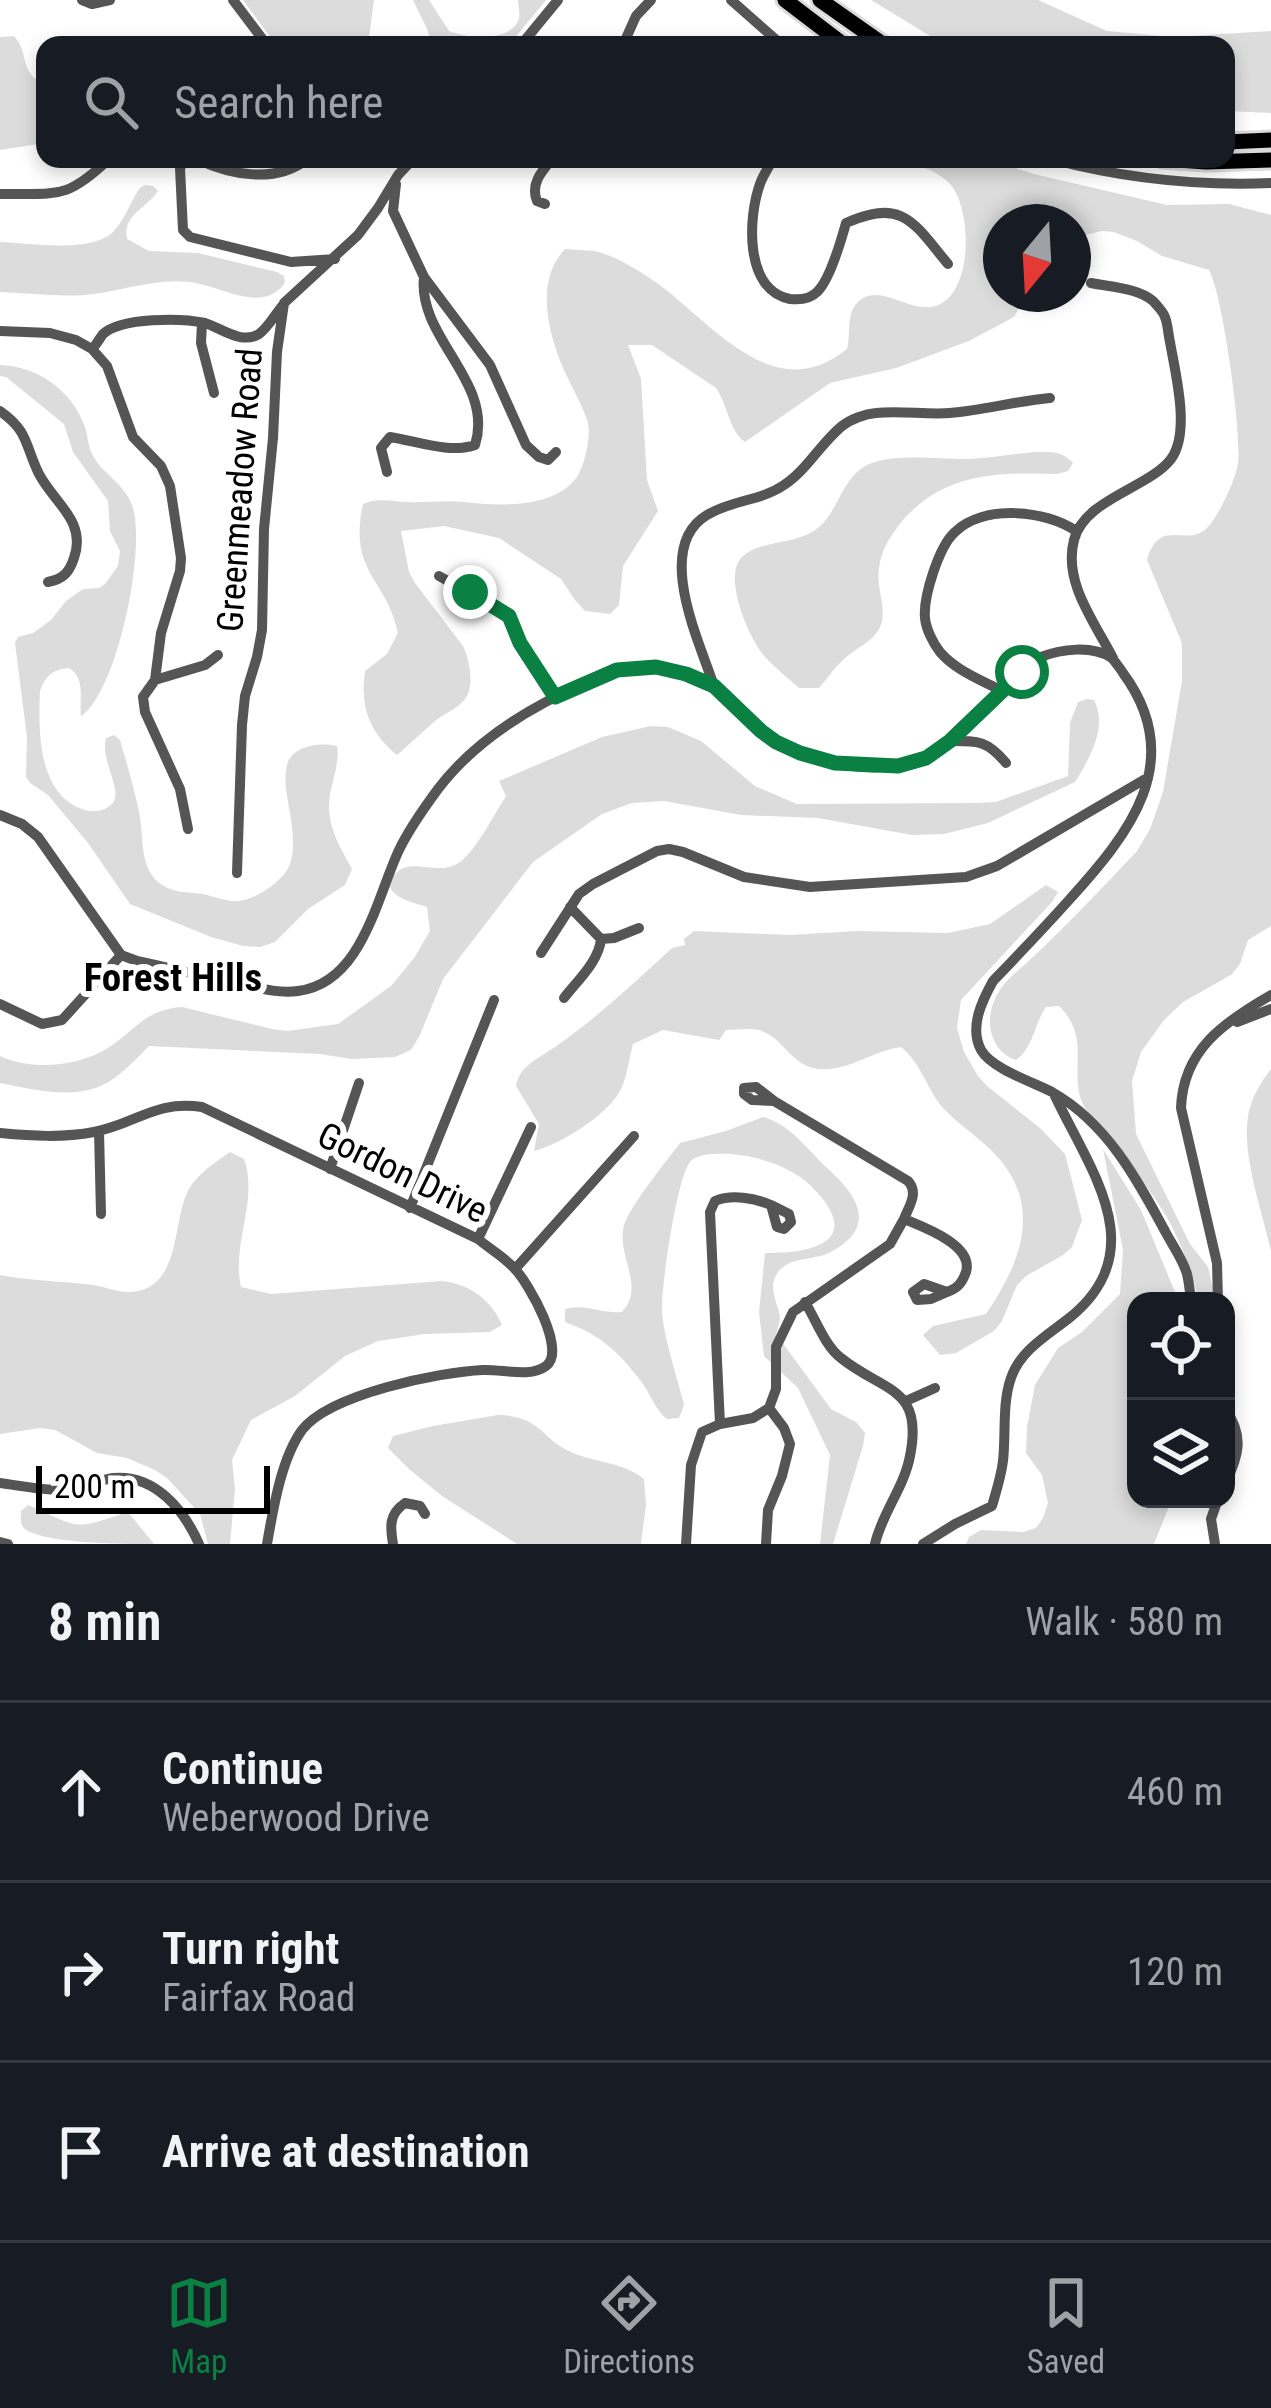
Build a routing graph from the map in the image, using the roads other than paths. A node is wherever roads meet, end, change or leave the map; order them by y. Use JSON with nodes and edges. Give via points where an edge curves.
{"nodes":[{"id":1,"x":82,"y":0,"type":"edge"},
{"id":2,"x":110,"y":0,"type":"edge"},
{"id":3,"x":233,"y":0,"type":"edge"},
{"id":4,"x":558,"y":0,"type":"edge"},
{"id":5,"x":651,"y":0,"type":"edge"},
{"id":6,"x":731,"y":0,"type":"edge"},
{"id":7,"x":785,"y":0,"type":"edge"},
{"id":8,"x":820,"y":0,"type":"edge"},
{"id":9,"x":260,"y":36,"type":"edge"},
{"id":10,"x":528,"y":36,"type":"edge"},
{"id":11,"x":627,"y":36,"type":"edge"},
{"id":12,"x":772,"y":36,"type":"edge"},
{"id":13,"x":832,"y":36,"type":"edge"},
{"id":14,"x":866,"y":36,"type":"edge"},
{"id":15,"x":1271,"y":140,"type":"edge"},
{"id":16,"x":1235,"y":142,"type":"edge"},
{"id":17,"x":1235,"y":163,"type":"edge"},
{"id":18,"x":1271,"y":164,"type":"edge"},
{"id":19,"x":101,"y":168,"type":"edge"},
{"id":20,"x":179,"y":168,"type":"edge"},
{"id":21,"x":218,"y":168,"type":"edge"},
{"id":22,"x":293,"y":168,"type":"edge"},
{"id":23,"x":405,"y":168,"type":"edge"},
{"id":24,"x":546,"y":168,"type":"edge"},
{"id":25,"x":768,"y":168,"type":"edge"},
{"id":26,"x":1085,"y":168,"type":"edge"},
{"id":27,"x":398,"y":175,"type":"junction"},
{"id":28,"x":1271,"y":183,"type":"edge"},
{"id":29,"x":0,"y":194,"type":"edge"},
{"id":30,"x":545,"y":204,"type":"dead end"},
{"id":31,"x":335,"y":259,"type":"junction"},
{"id":32,"x":948,"y":264,"type":"dead end"},
{"id":33,"x":424,"y":277,"type":"junction"},
{"id":34,"x":1091,"y":283,"type":"dead end"},
{"id":35,"x":284,"y":303,"type":"junction"},
{"id":36,"x":202,"y":322,"type":"junction"},
{"id":37,"x":0,"y":331,"type":"edge"},
{"id":38,"x":92,"y":350,"type":"junction"},
{"id":39,"x":214,"y":393,"type":"dead end"},
{"id":40,"x":1051,"y":398,"type":"dead end"},
{"id":41,"x":0,"y":411,"type":"edge"},
{"id":42,"x":556,"y":452,"type":"dead end"},
{"id":43,"x":387,"y":472,"type":"dead end"},
{"id":44,"x":1076,"y":531,"type":"junction"},
{"id":45,"x":439,"y":576,"type":"dead end"},
{"id":46,"x":47,"y":581,"type":"dead end"},
{"id":47,"x":218,"y":655,"type":"dead end"},
{"id":48,"x":1113,"y":658,"type":"junction"},
{"id":49,"x":155,"y":680,"type":"junction"},
{"id":50,"x":714,"y":686,"type":"junction"},
{"id":51,"x":1002,"y":691,"type":"junction"},
{"id":52,"x":555,"y":697,"type":"junction"},
{"id":53,"x":950,"y":741,"type":"junction"},
{"id":54,"x":1006,"y":763,"type":"dead end"},
{"id":55,"x":1148,"y":778,"type":"junction"},
{"id":56,"x":0,"y":815,"type":"edge"},
{"id":57,"x":188,"y":829,"type":"dead end"},
{"id":58,"x":237,"y":873,"type":"dead end"},
{"id":59,"x":571,"y":907,"type":"junction"},
{"id":60,"x":639,"y":928,"type":"dead end"},
{"id":61,"x":601,"y":939,"type":"junction"},
{"id":62,"x":541,"y":953,"type":"dead end"},
{"id":63,"x":121,"y":955,"type":"junction"},
{"id":64,"x":1271,"y":995,"type":"edge"},
{"id":65,"x":564,"y":998,"type":"dead end"},
{"id":66,"x":494,"y":1000,"type":"dead end"},
{"id":67,"x":0,"y":1004,"type":"edge"},
{"id":68,"x":1271,"y":1009,"type":"edge"},
{"id":69,"x":1223,"y":1028,"type":"junction"},
{"id":70,"x":359,"y":1083,"type":"dead end"},
{"id":71,"x":1053,"y":1093,"type":"junction"},
{"id":72,"x":774,"y":1101,"type":"dead end"},
{"id":73,"x":531,"y":1127,"type":"dead end"},
{"id":74,"x":99,"y":1131,"type":"junction"},
{"id":75,"x":0,"y":1133,"type":"edge"},
{"id":76,"x":634,"y":1136,"type":"dead end"},
{"id":77,"x":330,"y":1169,"type":"junction"},
{"id":78,"x":771,"y":1205,"type":"dead end"},
{"id":79,"x":410,"y":1208,"type":"junction"},
{"id":80,"x":101,"y":1214,"type":"dead end"},
{"id":81,"x":904,"y":1219,"type":"junction"},
{"id":82,"x":478,"y":1239,"type":"junction"},
{"id":83,"x":515,"y":1269,"type":"junction"},
{"id":84,"x":947,"y":1292,"type":"dead end"},
{"id":85,"x":1190,"y":1292,"type":"edge"},
{"id":86,"x":1217,"y":1292,"type":"edge"},
{"id":87,"x":806,"y":1302,"type":"junction"},
{"id":88,"x":935,"y":1388,"type":"dead end"},
{"id":89,"x":905,"y":1401,"type":"junction"},
{"id":90,"x":769,"y":1408,"type":"junction"},
{"id":91,"x":720,"y":1424,"type":"junction"},
{"id":92,"x":1235,"y":1429,"type":"edge"},
{"id":93,"x":1235,"y":1460,"type":"edge"},
{"id":94,"x":0,"y":1483,"type":"edge"},
{"id":95,"x":1215,"y":1508,"type":"edge"},
{"id":96,"x":424,"y":1514,"type":"dead end"},
{"id":97,"x":955,"y":1524,"type":"junction"},
{"id":98,"x":199,"y":1544,"type":"edge"},
{"id":99,"x":267,"y":1544,"type":"edge"},
{"id":100,"x":393,"y":1544,"type":"edge"},
{"id":101,"x":686,"y":1544,"type":"edge"},
{"id":102,"x":766,"y":1544,"type":"edge"},
{"id":103,"x":874,"y":1544,"type":"edge"},
{"id":104,"x":923,"y":1544,"type":"edge"},
{"id":105,"x":956,"y":1544,"type":"edge"},
{"id":106,"x":1215,"y":1544,"type":"edge"}],
"edges":[{"from":1,"to":2,"type":"street"},
{"from":3,"to":9,"type":"street"},
{"from":4,"to":10,"type":"street"},
{"from":5,"to":11,"type":"street"},
{"from":6,"to":12,"type":"street"},
{"from":7,"to":13,"type":"highway"},
{"from":8,"to":14,"type":"highway"},
{"from":15,"to":16,"type":"highway"},
{"from":17,"to":18,"type":"highway"},
{"from":19,"to":29,"type":"street","via":[[72,190]]},
{"from":20,"to":31,"type":"street","via":[[190,237],[291,262]]},
{"from":21,"to":22,"type":"street"},
{"from":23,"to":27,"type":"street","name":"Greenmeadow Road"},
{"from":24,"to":30,"type":"street","via":[[533,193]]},
{"from":25,"to":32,"type":"street","via":[[754,211],[754,265],[782,296],[817,292],[846,223],[882,210],[904,216]]},
{"from":26,"to":28,"type":"street"},
{"from":27,"to":31,"type":"street","name":"Greenmeadow Road"},
{"from":27,"to":33,"type":"street","via":[[393,211]]},
{"from":31,"to":35,"type":"street","name":"Greenmeadow Road"},
{"from":33,"to":42,"type":"street","via":[[490,365],[526,445],[548,460]]},
{"from":33,"to":43,"type":"street","via":[[431,316],[474,398],[479,431],[475,445],[451,450],[390,437],[381,448]]},
{"from":34,"to":44,"type":"street","via":[[1144,295],[1165,315],[1180,423],[1166,465]]},
{"from":35,"to":36,"type":"street","via":[[248,337]]},
{"from":35,"to":58,"type":"street","name":"Greenmeadow Road","via":[[262,630],[242,725]]},
{"from":36,"to":38,"type":"street","via":[[118,325]]},
{"from":36,"to":39,"type":"street"},
{"from":37,"to":38,"type":"street","via":[[50,333]]},
{"from":38,"to":49,"type":"street","via":[[107,367],[134,437],[170,486],[181,558]]},
{"from":40,"to":50,"type":"street","via":[[860,416],[776,491],[701,518],[683,555],[682,589]]},
{"from":41,"to":46,"type":"street","via":[[25,435],[39,475],[76,532],[69,570]]},
{"from":44,"to":48,"type":"street","via":[[1073,582]]},
{"from":44,"to":51,"type":"street","via":[[1041,514],[1012,513],[964,525],[941,552],[925,616],[929,633],[940,653]]},
{"from":45,"to":52,"type":"street","via":[[509,616]]},
{"from":47,"to":49,"type":"street"},
{"from":48,"to":51,"type":"street","via":[[1059,650]]},
{"from":48,"to":55,"type":"street","via":[[1149,728]]},
{"from":49,"to":57,"type":"street","via":[[143,697],[145,712],[180,789]]},
{"from":50,"to":52,"type":"street","via":[[656,667],[617,670]]},
{"from":50,"to":53,"type":"street","via":[[776,742],[835,763],[898,766]]},
{"from":51,"to":53,"type":"street"},
{"from":52,"to":63,"type":"street","via":[[476,749],[442,784],[400,846],[356,950],[322,984],[274,991]]},
{"from":53,"to":54,"type":"street","via":[[992,746]]},
{"from":55,"to":59,"type":"street","via":[[966,877],[810,887],[744,877],[669,849],[593,884]]},
{"from":55,"to":71,"type":"street","via":[[1113,851],[994,981],[978,1016],[976,1031],[992,1061]]},
{"from":56,"to":63,"type":"street","via":[[38,837]]},
{"from":59,"to":61,"type":"street"},
{"from":59,"to":62,"type":"street"},
{"from":60,"to":61,"type":"street"},
{"from":61,"to":65,"type":"street"},
{"from":63,"to":67,"type":"street","via":[[62,1020],[42,1024]]},
{"from":64,"to":69,"type":"street"},
{"from":66,"to":79,"type":"street"},
{"from":68,"to":69,"type":"street"},
{"from":69,"to":86,"type":"street","via":[[1191,1063],[1180,1108]]},
{"from":70,"to":77,"type":"street"},
{"from":71,"to":85,"type":"street","via":[[1105,1134],[1141,1185]]},
{"from":71,"to":97,"type":"street","via":[[1096,1178],[1112,1254],[1089,1302],[1022,1357],[1010,1381],[992,1506]]},
{"from":72,"to":81,"type":"street","via":[[908,1181],[913,1197]]},
{"from":73,"to":82,"type":"street"},
{"from":74,"to":75,"type":"street","name":"Gordon Drive"},
{"from":74,"to":77,"type":"street","name":"Gordon Drive","via":[[166,1106],[202,1107]]},
{"from":74,"to":80,"type":"street"},
{"from":76,"to":83,"type":"street"},
{"from":77,"to":79,"type":"street","name":"Gordon Drive"},
{"from":78,"to":91,"type":"street","via":[[725,1198],[710,1212]]},
{"from":79,"to":82,"type":"street","name":"Gordon Drive"},
{"from":81,"to":84,"type":"street","via":[[965,1257],[963,1278]]},
{"from":81,"to":87,"type":"street","via":[[890,1244]]},
{"from":82,"to":83,"type":"street","name":"Gordon Drive"},
{"from":83,"to":99,"type":"street","name":"Gordon Drive","via":[[553,1343],[550,1364],[448,1372],[381,1388],[320,1415],[292,1448]]},
{"from":87,"to":89,"type":"street","via":[[836,1354]]},
{"from":87,"to":90,"type":"street","via":[[780,1336]]},
{"from":88,"to":89,"type":"street"},
{"from":89,"to":103,"type":"street","via":[[911,1450]]},
{"from":90,"to":91,"type":"street"},
{"from":90,"to":102,"type":"street","via":[[790,1444]]},
{"from":91,"to":101,"type":"street","via":[[702,1432],[694,1452]]},
{"from":92,"to":93,"type":"street"},
{"from":94,"to":98,"type":"street","via":[[67,1490],[131,1478],[173,1503]]},
{"from":95,"to":106,"type":"street"},
{"from":96,"to":100,"type":"street","via":[[405,1503],[395,1510]]},
{"from":97,"to":104,"type":"street"},
{"from":97,"to":105,"type":"street"}]}
